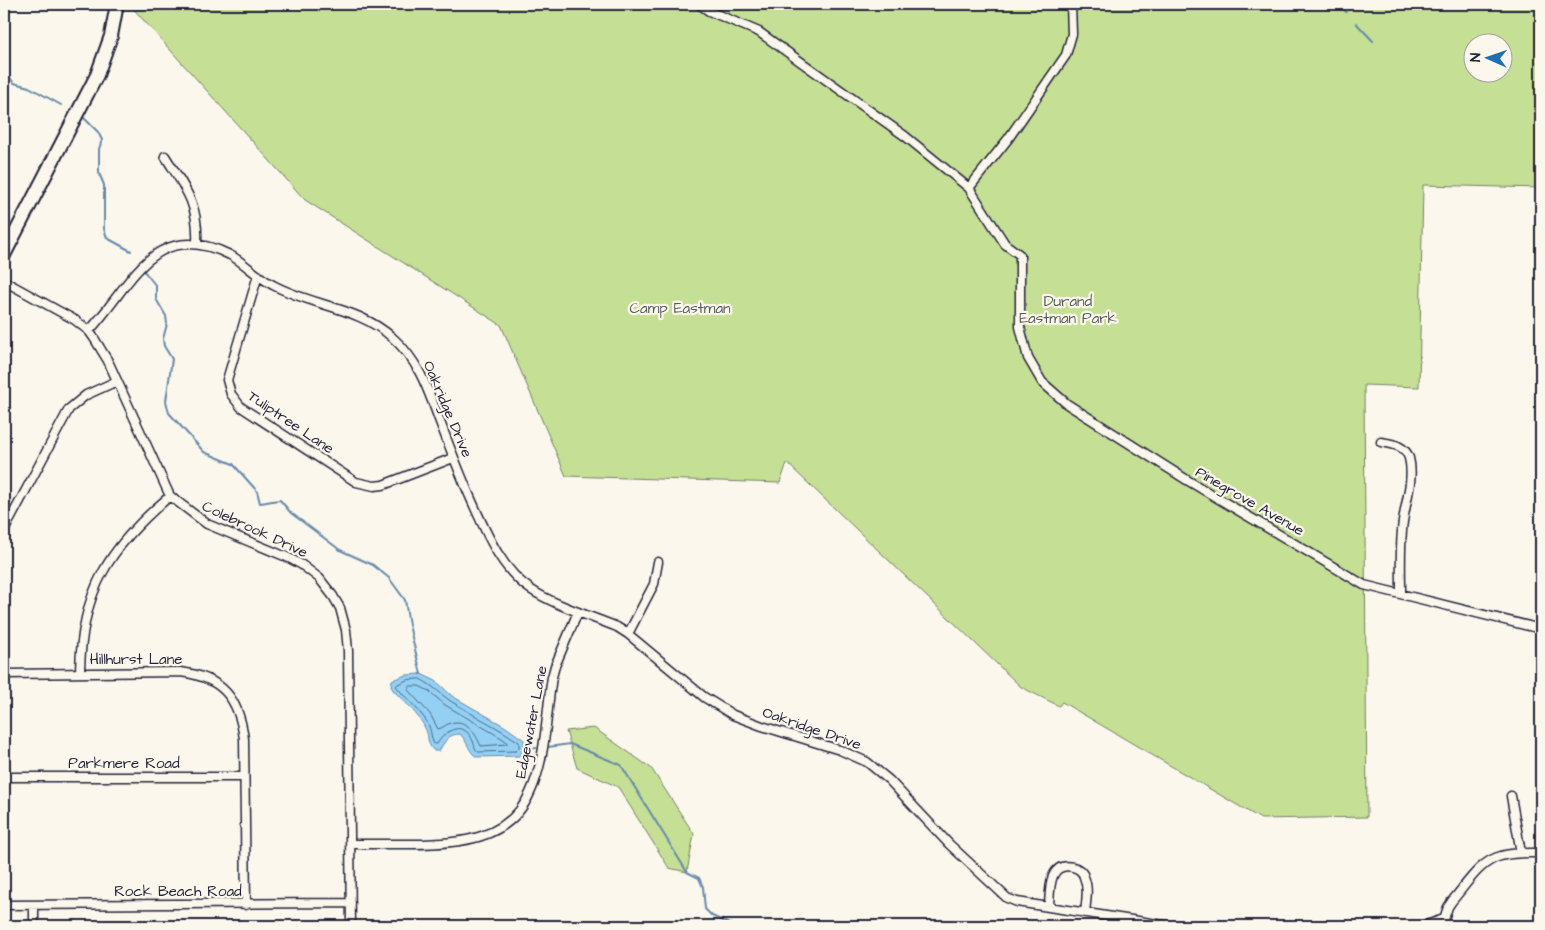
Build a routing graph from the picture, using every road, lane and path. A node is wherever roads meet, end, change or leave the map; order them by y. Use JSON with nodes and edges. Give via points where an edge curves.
{"nodes":[{"id":1,"x":117,"y":4,"type":"edge"},
{"id":2,"x":698,"y":4,"type":"edge"},
{"id":3,"x":1071,"y":4,"type":"edge"},
{"id":4,"x":165,"y":156,"type":"dead end"},
{"id":5,"x":969,"y":188,"type":"junction"},
{"id":6,"x":197,"y":243,"type":"junction"},
{"id":7,"x":4,"y":255,"type":"edge"},
{"id":8,"x":258,"y":275,"type":"junction"},
{"id":9,"x":4,"y":281,"type":"edge"},
{"id":10,"x":89,"y":331,"type":"junction"},
{"id":11,"x":117,"y":381,"type":"junction"},
{"id":12,"x":1381,"y":442,"type":"dead end"},
{"id":13,"x":453,"y":458,"type":"junction"},
{"id":14,"x":170,"y":496,"type":"junction"},
{"id":15,"x":4,"y":532,"type":"edge"},
{"id":16,"x":658,"y":562,"type":"dead end"},
{"id":17,"x":1401,"y":594,"type":"junction"},
{"id":18,"x":578,"y":612,"type":"junction"},
{"id":19,"x":1541,"y":629,"type":"edge"},
{"id":20,"x":628,"y":634,"type":"junction"},
{"id":21,"x":80,"y":672,"type":"junction"},
{"id":22,"x":4,"y":674,"type":"edge"},
{"id":23,"x":4,"y":777,"type":"edge"},
{"id":24,"x":244,"y":777,"type":"junction"},
{"id":25,"x":1511,"y":796,"type":"dead end"},
{"id":26,"x":351,"y":844,"type":"junction"},
{"id":27,"x":1521,"y":853,"type":"junction"},
{"id":28,"x":1541,"y":853,"type":"edge"},
{"id":29,"x":352,"y":903,"type":"junction"},
{"id":30,"x":246,"y":904,"type":"junction"},
{"id":31,"x":4,"y":905,"type":"edge"},
{"id":32,"x":34,"y":905,"type":"junction"},
{"id":33,"x":1049,"y":907,"type":"junction"},
{"id":34,"x":1085,"y":913,"type":"junction"},
{"id":35,"x":1445,"y":923,"type":"edge"},
{"id":36,"x":34,"y":926,"type":"edge"},
{"id":37,"x":351,"y":926,"type":"edge"},
{"id":38,"x":1170,"y":926,"type":"edge"},
{"id":39,"x":1423,"y":926,"type":"edge"}],
"edges":[{"from":1,"to":7,"type":"main road","via":[[97,75]]},
{"from":2,"to":5,"type":"street","via":[[759,32],[904,136]]},
{"from":3,"to":5,"type":"street","via":[[1072,34],[1066,55],[1008,139]]},
{"from":4,"to":6,"type":"street","via":[[195,209]]},
{"from":5,"to":17,"type":"street","name":"Pinegrove Avenue","via":[[1005,244],[1020,255],[1020,326],[1028,358],[1042,382],[1068,404],[1187,480],[1364,585]]},
{"from":6,"to":8,"type":"street","name":"Oakridge Drive","via":[[231,256]]},
{"from":6,"to":10,"type":"street","name":"Oakridge Drive","via":[[163,249],[151,256]]},
{"from":8,"to":13,"type":"street","name":"Oakridge Drive","via":[[289,293],[369,321],[393,338],[418,367]]},
{"from":8,"to":13,"type":"street","name":"Tuliptree Lane","via":[[227,380],[231,394],[241,407],[364,485],[383,486]]},
{"from":9,"to":10,"type":"street","name":"Colebrook Drive","via":[[60,311]]},
{"from":10,"to":11,"type":"street","name":"Colebrook Drive"},
{"from":11,"to":14,"type":"street","name":"Colebrook Drive"},
{"from":11,"to":15,"type":"street","via":[[86,395],[69,409]]},
{"from":12,"to":17,"type":"street","via":[[1395,444],[1409,457],[1402,531]]},
{"from":13,"to":18,"type":"street","name":"Oakridge Drive","via":[[484,527],[508,568],[531,590]]},
{"from":14,"to":21,"type":"street","via":[[125,538],[100,575],[86,616]]},
{"from":14,"to":26,"type":"street","name":"Colebrook Drive","via":[[216,529],[302,565],[319,578],[340,608],[348,651]]},
{"from":16,"to":20,"type":"street","via":[[654,584]]},
{"from":17,"to":19,"type":"street","name":"Pinegrove Avenue"},
{"from":18,"to":20,"type":"street","name":"Oakridge Drive"},
{"from":18,"to":26,"type":"street","name":"Edgewater Lane","via":[[552,677],[531,793],[512,819],[490,833],[466,841]]},
{"from":20,"to":33,"type":"street","name":"Oakridge Drive","via":[[704,697],[733,715],[867,762],[889,780],[1000,893],[1017,902]]},
{"from":21,"to":22,"type":"street","name":"Hillhurst Lane"},
{"from":21,"to":24,"type":"street","name":"Hillhurst Lane","via":[[180,672],[204,676],[231,698],[238,712],[244,739]]},
{"from":23,"to":24,"type":"street","name":"Parkmere Road"},
{"from":24,"to":30,"type":"street","name":"Hillhurst Lane"},
{"from":25,"to":27,"type":"street"},
{"from":26,"to":29,"type":"street","name":"Colebrook Drive"},
{"from":27,"to":28,"type":"street"},
{"from":27,"to":35,"type":"street","via":[[1496,858],[1484,866],[1452,901]]},
{"from":29,"to":30,"type":"street","name":"Rock Beach Road"},
{"from":29,"to":37,"type":"street","name":"Colebrook Drive"},
{"from":30,"to":32,"type":"street","name":"Rock Beach Road"},
{"from":31,"to":32,"type":"street","name":"Rock Beach Road"},
{"from":32,"to":36,"type":"street"},
{"from":33,"to":34,"type":"street","name":"Oakridge Drive"},
{"from":33,"to":34,"type":"street","via":[[1054,872],[1062,867],[1072,867],[1082,872],[1085,878]]},
{"from":34,"to":38,"type":"street","name":"Oakridge Drive"},
{"from":35,"to":39,"type":"street"}]}
